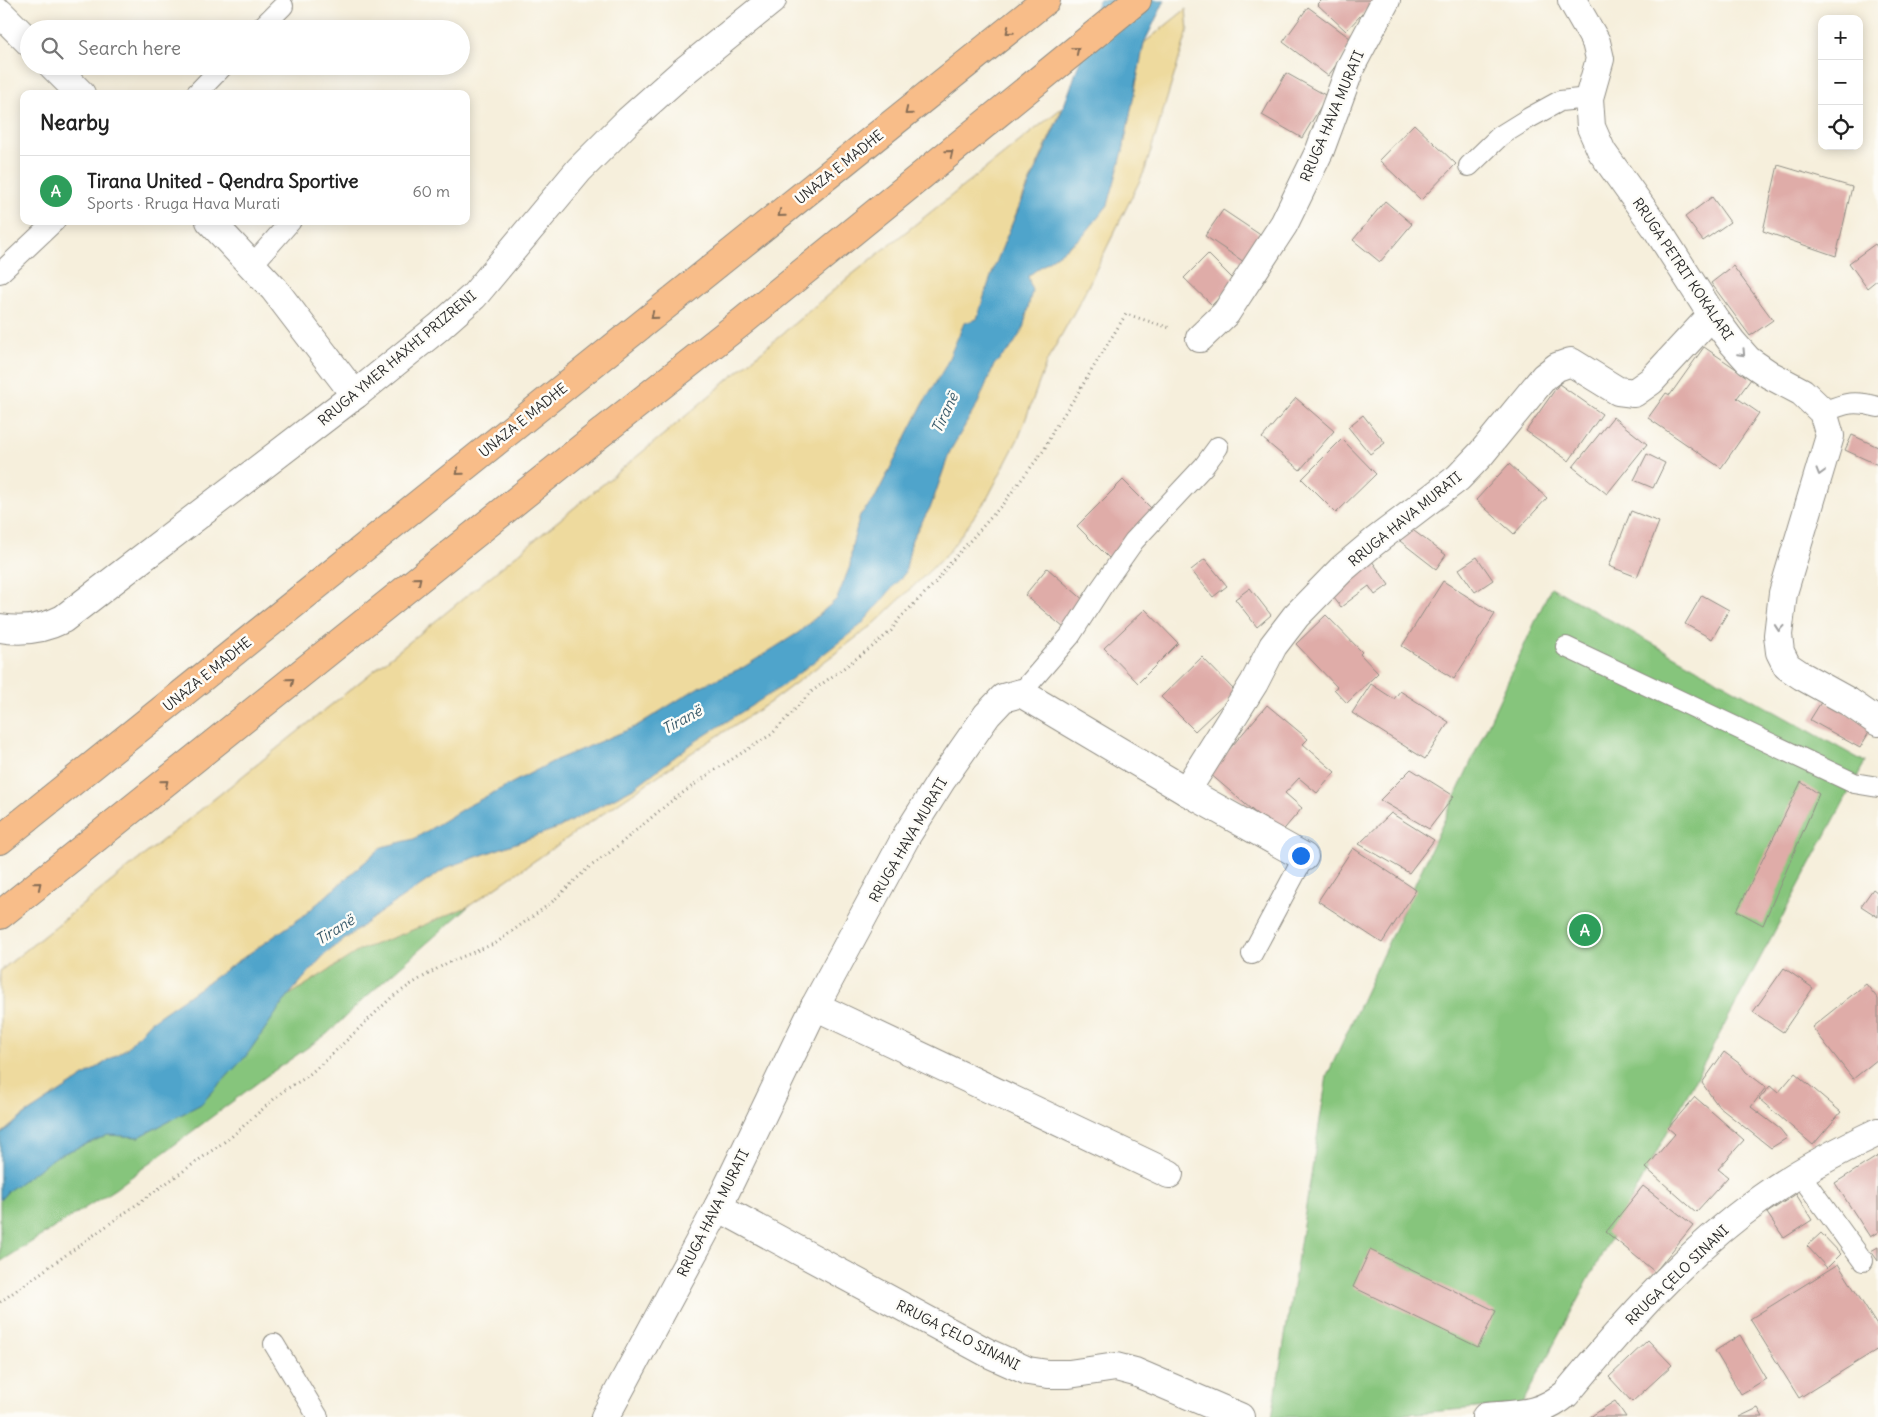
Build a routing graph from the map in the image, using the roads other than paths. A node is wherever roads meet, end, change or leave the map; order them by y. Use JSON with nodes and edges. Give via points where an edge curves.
{"nodes":[{"id":1,"x":772,"y":0,"type":"edge"},
{"id":2,"x":1046,"y":0,"type":"edge"},
{"id":3,"x":1138,"y":0,"type":"edge"},
{"id":4,"x":1386,"y":0,"type":"edge"},
{"id":5,"x":1572,"y":0,"type":"edge"},
{"id":6,"x":282,"y":6,"type":"dead end"},
{"id":7,"x":0,"y":13,"type":"edge"},
{"id":8,"x":269,"y":20,"type":"edge"},
{"id":9,"x":20,"y":33,"type":"edge"},
{"id":10,"x":62,"y":75,"type":"edge"},
{"id":11,"x":214,"y":75,"type":"edge"},
{"id":12,"x":77,"y":90,"type":"edge"},
{"id":13,"x":200,"y":90,"type":"edge"},
{"id":14,"x":1589,"y":98,"type":"junction"},
{"id":15,"x":1469,"y":166,"type":"dead end"},
{"id":16,"x":51,"y":225,"type":"edge"},
{"id":17,"x":214,"y":225,"type":"edge"},
{"id":18,"x":287,"y":225,"type":"edge"},
{"id":19,"x":252,"y":265,"type":"junction"},
{"id":20,"x":0,"y":273,"type":"edge"},
{"id":21,"x":1712,"y":315,"type":"junction"},
{"id":22,"x":1200,"y":338,"type":"road end"},
{"id":23,"x":355,"y":396,"type":"junction"},
{"id":24,"x":1878,"y":407,"type":"edge"},
{"id":25,"x":1822,"y":412,"type":"junction"},
{"id":26,"x":1218,"y":447,"type":"dead end"},
{"id":27,"x":0,"y":628,"type":"edge"},
{"id":28,"x":1566,"y":648,"type":"dead end"},
{"id":29,"x":1021,"y":693,"type":"junction"},
{"id":30,"x":1878,"y":722,"type":"edge"},
{"id":31,"x":1878,"y":787,"type":"edge"},
{"id":32,"x":1186,"y":791,"type":"junction"},
{"id":33,"x":0,"y":840,"type":"edge"},
{"id":34,"x":1304,"y":857,"type":"joint"},
{"id":35,"x":0,"y":915,"type":"edge"},
{"id":36,"x":1252,"y":954,"type":"dead end"},
{"id":37,"x":815,"y":1006,"type":"junction"},
{"id":38,"x":1878,"y":1132,"type":"edge"},
{"id":39,"x":1800,"y":1173,"type":"junction"},
{"id":40,"x":1169,"y":1174,"type":"dead end"},
{"id":41,"x":718,"y":1208,"type":"junction"},
{"id":42,"x":1864,"y":1261,"type":"dead end"},
{"id":43,"x":274,"y":1344,"type":"dead end"},
{"id":44,"x":318,"y":1417,"type":"edge"},
{"id":45,"x":605,"y":1417,"type":"edge"},
{"id":46,"x":1240,"y":1417,"type":"edge"},
{"id":47,"x":1486,"y":1417,"type":"edge"}],
"edges":[{"from":1,"to":23,"type":"street","name":"RRUGA YMER HAXHI PRIZRENI","via":[[628,121],[578,170],[474,296]]},
{"from":2,"to":33,"type":"highway","name":"UNAZA E MADHE","one_way":true},
{"from":35,"to":3,"type":"highway","one_way":true,"via":[[743,322]]},
{"from":4,"to":22,"type":"street","name":"RRUGA HAVA MURATI","via":[[1351,66],[1320,150],[1284,224],[1226,313]]},
{"from":5,"to":14,"type":"street","name":"RRUGA PETRIT KOKALARI","via":[[1596,42],[1600,58]]},
{"from":6,"to":8,"type":"lane"},
{"from":7,"to":9,"type":"street"},
{"from":10,"to":12,"type":"street"},
{"from":11,"to":13,"type":"lane"},
{"from":14,"to":15,"type":"lane","via":[[1560,101],[1529,118],[1500,136]]},
{"from":14,"to":21,"type":"street","name":"RRUGA PETRIT KOKALARI","via":[[1591,127],[1602,152],[1657,229]]},
{"from":16,"to":20,"type":"lane"},
{"from":17,"to":19,"type":"street"},
{"from":18,"to":19,"type":"lane"},
{"from":19,"to":23,"type":"street"},
{"from":21,"to":25,"type":"street","name":"RRUGA PETRIT KOKALARI","one_way":true,"via":[[1748,360],[1802,392]]},
{"from":21,"to":32,"type":"street","name":"RRUGA HAVA MURATI","via":[[1651,381],[1634,393],[1618,391],[1571,362],[1544,377],[1458,478],[1342,569],[1296,616],[1273,646],[1254,683]]},
{"from":23,"to":27,"type":"street","name":"RRUGA YMER HAXHI PRIZRENI","via":[[64,619],[31,629]]},
{"from":24,"to":25,"type":"lane","via":[[1861,402],[1842,404]]},
{"from":25,"to":30,"type":"street","name":"RRUGA PETRIT KOKALARI","one_way":true,"via":[[1830,436],[1783,593],[1778,635],[1780,652],[1788,666]]},
{"from":26,"to":29,"type":"lane","name":"RRUGA HAVA MURATI","via":[[1134,541],[1070,636]]},
{"from":28,"to":31,"type":"lane","via":[[1854,783]]},
{"from":29,"to":32,"type":"street"},
{"from":29,"to":37,"type":"street","name":"RRUGA HAVA MURATI","via":[[1003,698],[987,715],[941,781],[907,835]]},
{"from":32,"to":34,"type":"street"},
{"from":34,"to":36,"type":"lane"},
{"from":37,"to":40,"type":"street"},
{"from":37,"to":41,"type":"street","name":"RRUGA HAVA MURATI"},
{"from":38,"to":39,"type":"street","name":"RRUGA ÇELO SINANI"},
{"from":39,"to":42,"type":"lane"},
{"from":39,"to":47,"type":"street","name":"RRUGA ÇELO SINANI","via":[[1728,1224],[1681,1267],[1554,1404],[1525,1414]]},
{"from":41,"to":45,"type":"street","name":"RRUGA HAVA MURATI"},
{"from":41,"to":46,"type":"street","name":"RRUGA ÇELO SINANI","via":[[1028,1371],[1069,1374],[1116,1368],[1134,1372]]},
{"from":43,"to":44,"type":"lane"}]}
